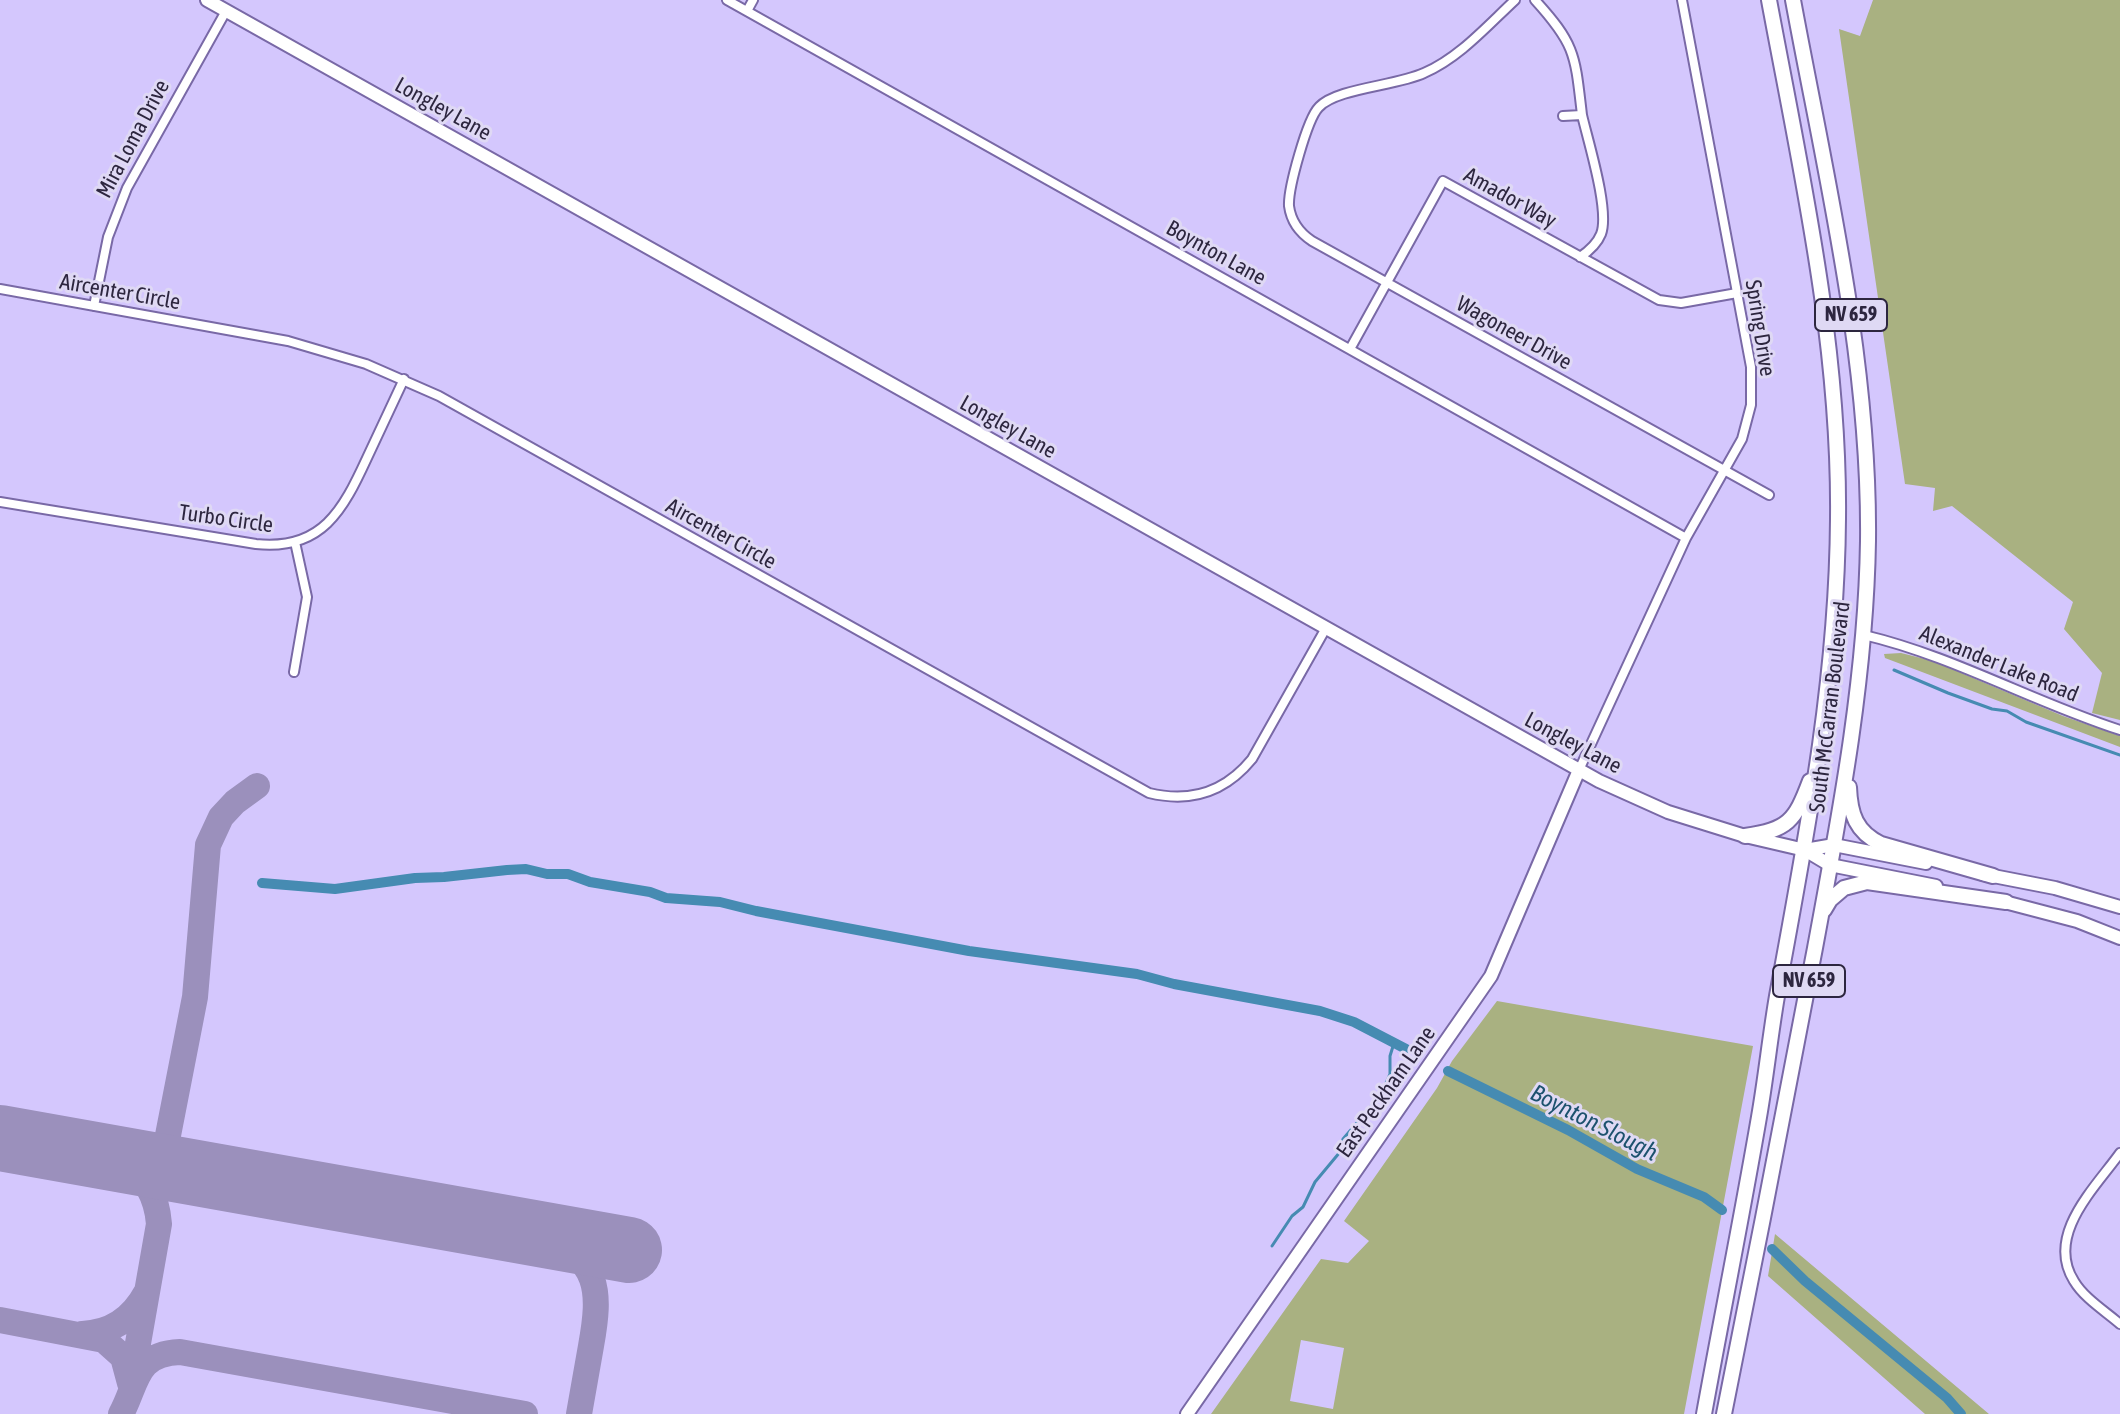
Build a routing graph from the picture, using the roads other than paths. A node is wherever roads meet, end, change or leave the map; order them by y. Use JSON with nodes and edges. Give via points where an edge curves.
{"nodes":[{"id":1,"x":207,"y":0,"type":"edge"},
{"id":2,"x":727,"y":0,"type":"edge"},
{"id":3,"x":753,"y":0,"type":"edge"},
{"id":4,"x":1515,"y":0,"type":"edge"},
{"id":5,"x":1535,"y":0,"type":"edge"},
{"id":6,"x":1682,"y":0,"type":"edge"},
{"id":7,"x":1769,"y":0,"type":"edge"},
{"id":8,"x":1793,"y":0,"type":"edge"},
{"id":9,"x":229,"y":6,"type":"edge"},
{"id":10,"x":747,"y":11,"type":"junction"},
{"id":11,"x":1582,"y":115,"type":"junction"},
{"id":12,"x":1563,"y":116,"type":"dead end"},
{"id":13,"x":1580,"y":257,"type":"junction"},
{"id":14,"x":1386,"y":283,"type":"junction"},
{"id":15,"x":0,"y":289,"type":"edge"},
{"id":16,"x":1737,"y":293,"type":"junction"},
{"id":17,"x":94,"y":306,"type":"junction"},
{"id":18,"x":1350,"y":349,"type":"junction"},
{"id":19,"x":404,"y":379,"type":"junction"},
{"id":20,"x":1724,"y":470,"type":"junction"},
{"id":21,"x":1769,"y":495,"type":"dead end"},
{"id":22,"x":0,"y":502,"type":"edge"},
{"id":23,"x":1686,"y":538,"type":"junction"},
{"id":24,"x":295,"y":542,"type":"junction"},
{"id":25,"x":1326,"y":628,"type":"junction"},
{"id":26,"x":1864,"y":635,"type":"junction"},
{"id":27,"x":294,"y":672,"type":"dead end"},
{"id":28,"x":2120,"y":730,"type":"edge"},
{"id":29,"x":1823,"y":742,"type":"junction"},
{"id":30,"x":1849,"y":758,"type":"junction"},
{"id":31,"x":1579,"y":770,"type":"junction"},
{"id":32,"x":1745,"y":836,"type":"junction"},
{"id":33,"x":1834,"y":845,"type":"junction"},
{"id":34,"x":1805,"y":850,"type":"junction"},
{"id":35,"x":1830,"y":865,"type":"junction"},
{"id":36,"x":1993,"y":876,"type":"junction"},
{"id":37,"x":2006,"y":902,"type":"junction"},
{"id":38,"x":2120,"y":907,"type":"edge"},
{"id":39,"x":2077,"y":921,"type":"junction"},
{"id":40,"x":1820,"y":922,"type":"junction"},
{"id":41,"x":2120,"y":930,"type":"edge"},
{"id":42,"x":2120,"y":938,"type":"edge"},
{"id":43,"x":2120,"y":1153,"type":"edge"},
{"id":44,"x":1724,"y":1306,"type":"junction"},
{"id":45,"x":2120,"y":1324,"type":"edge"},
{"id":46,"x":1187,"y":1414,"type":"edge"},
{"id":47,"x":1704,"y":1414,"type":"edge"},
{"id":48,"x":1712,"y":1414,"type":"edge"},
{"id":49,"x":1724,"y":1414,"type":"edge"}],
"edges":[{"from":1,"to":9,"type":"main road","name":"Longley Lane"},
{"from":2,"to":10,"type":"street","name":"Boynton Lane"},
{"from":3,"to":10,"type":"street"},
{"from":4,"to":14,"type":"street","name":"Wagoneer Drive","via":[[1458,52],[1427,72],[1338,95],[1319,107],[1308,125],[1290,195],[1292,219],[1305,236]]},
{"from":5,"to":11,"type":"street","via":[[1573,52]]},
{"from":6,"to":16,"type":"street","name":"Spring Drive"},
{"from":7,"to":29,"type":"main road","name":"South McCarran Boulevard","number":"NV 659","via":[[1823,295],[1836,421],[1837,567]]},
{"from":8,"to":26,"type":"main road","name":"South McCarran Boulevard","number":"NV 659","via":[[1851,313],[1862,411],[1868,539]]},
{"from":9,"to":17,"type":"street","name":"Mira Loma Drive","via":[[121,200]]},
{"from":9,"to":25,"type":"main road","name":"Longley Lane"},
{"from":10,"to":18,"type":"street","name":"Boynton Lane"},
{"from":11,"to":12,"type":"street"},
{"from":11,"to":13,"type":"street","via":[[1604,214],[1597,242]]},
{"from":13,"to":14,"type":"street","name":"Amador Way","via":[[1443,181]]},
{"from":13,"to":16,"type":"street","name":"Amador Way","via":[[1659,300],[1681,303]]},
{"from":14,"to":18,"type":"street","name":"Amador Way"},
{"from":14,"to":20,"type":"street","name":"Wagoneer Drive"},
{"from":15,"to":17,"type":"street","name":"Aircenter Circle"},
{"from":16,"to":20,"type":"street","name":"Spring Drive","via":[[1751,367],[1751,405],[1742,439]]},
{"from":17,"to":19,"type":"street","name":"Aircenter Circle","via":[[288,341]]},
{"from":18,"to":23,"type":"street","name":"Boynton Lane"},
{"from":19,"to":24,"type":"street","name":"Turbo Circle","via":[[342,509],[320,530]]},
{"from":19,"to":25,"type":"street","name":"Aircenter Circle","via":[[1149,793],[1194,796],[1220,787],[1243,770]]},
{"from":20,"to":21,"type":"street","name":"Wagoneer Drive"},
{"from":20,"to":23,"type":"street","name":"Spring Drive"},
{"from":22,"to":24,"type":"street","name":"Turbo Circle","via":[[256,544]]},
{"from":23,"to":31,"type":"street","name":"Spring Drive"},
{"from":24,"to":27,"type":"street","via":[[307,597]]},
{"from":25,"to":31,"type":"main road","name":"Longley Lane"},
{"from":26,"to":28,"type":"street","name":"Alexander Lake Road","via":[[1932,654]]},
{"from":26,"to":30,"type":"main road","name":"South McCarran Boulevard","number":"NV 659"},
{"from":29,"to":32,"type":"main road","via":[[1794,817],[1771,832]]},
{"from":29,"to":34,"type":"main road","name":"South McCarran Boulevard","number":"NV 659"},
{"from":30,"to":33,"type":"main road","name":"South McCarran Boulevard","number":"NV 659"},
{"from":30,"to":36,"type":"main road","via":[[1852,813],[1868,838]]},
{"from":31,"to":32,"type":"main road","name":"Longley Lane","via":[[1668,812]]},
{"from":31,"to":46,"type":"main road","name":"East Peckham Lane","via":[[1491,976]]},
{"from":32,"to":34,"type":"main road","name":"Longley Lane"},
{"from":33,"to":34,"type":"main road","name":"Longley Lane"},
{"from":33,"to":35,"type":"main road","name":"South McCarran Boulevard","number":"NV 659"},
{"from":33,"to":36,"type":"main road","name":"Longley Lane"},
{"from":34,"to":35,"type":"main road","name":"Longley Lane"},
{"from":34,"to":44,"type":"main road","name":"South McCarran Boulevard","number":"NV 659"},
{"from":35,"to":37,"type":"main road","name":"Longley Lane"},
{"from":35,"to":40,"type":"main road","name":"South McCarran Boulevard","number":"NV 659"},
{"from":36,"to":38,"type":"main road","name":"Longley Lane"},
{"from":37,"to":39,"type":"main road","name":"Longley Lane"},
{"from":37,"to":40,"type":"main road","via":[[1858,883],[1830,900]]},
{"from":39,"to":41,"type":"main road"},
{"from":39,"to":42,"type":"main road","name":"Longley Lane"},
{"from":40,"to":49,"type":"main road","name":"South McCarran Boulevard","number":"NV 659"},
{"from":43,"to":45,"type":"street","via":[[2071,1223],[2065,1245],[2073,1280]]},
{"from":44,"to":47,"type":"main road","name":"South McCarran Boulevard","number":"NV 659"},
{"from":44,"to":48,"type":"main road"}]}
